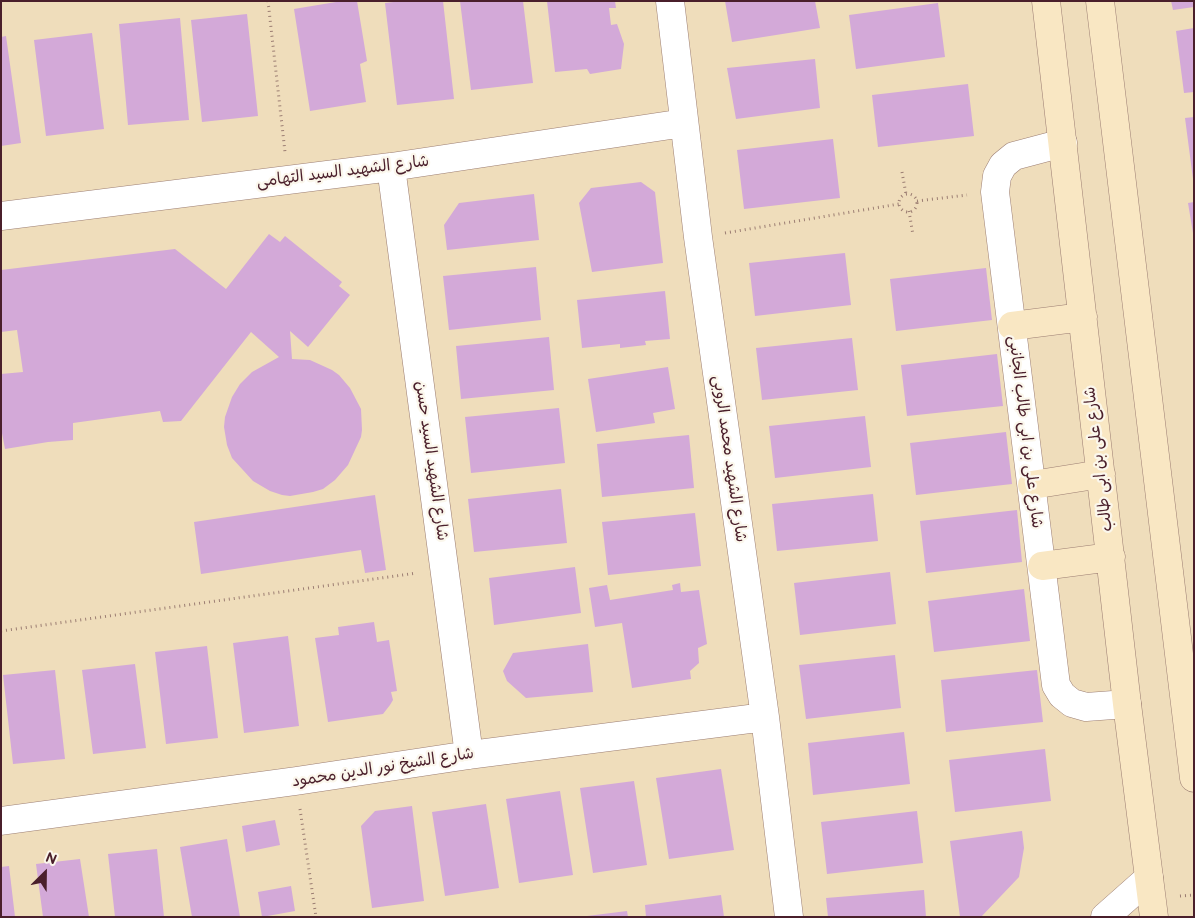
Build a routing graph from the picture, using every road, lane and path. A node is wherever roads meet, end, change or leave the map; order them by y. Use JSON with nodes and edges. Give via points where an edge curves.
{"nodes":[{"id":1,"x":268,"y":1,"type":"edge"},
{"id":2,"x":670,"y":1,"type":"edge"},
{"id":3,"x":1046,"y":1,"type":"edge"},
{"id":4,"x":1100,"y":1,"type":"edge"},
{"id":5,"x":684,"y":123,"type":"junction"},
{"id":6,"x":1063,"y":143,"type":"junction"},
{"id":7,"x":391,"y":167,"type":"junction"},
{"id":8,"x":902,"y":172,"type":"dead end"},
{"id":9,"x":289,"y":180,"type":"junction"},
{"id":10,"x":995,"y":192,"type":"junction"},
{"id":11,"x":906,"y":194,"type":"junction"},
{"id":12,"x":917,"y":201,"type":"junction"},
{"id":13,"x":899,"y":204,"type":"junction"},
{"id":14,"x":909,"y":211,"type":"junction"},
{"id":15,"x":1,"y":216,"type":"edge"},
{"id":16,"x":913,"y":235,"type":"dead end"},
{"id":17,"x":698,"y":237,"type":"junction"},
{"id":18,"x":1083,"y":318,"type":"junction"},
{"id":19,"x":1012,"y":326,"type":"junction"},
{"id":20,"x":1101,"y":474,"type":"junction"},
{"id":21,"x":1032,"y":484,"type":"junction"},
{"id":22,"x":1110,"y":557,"type":"junction"},
{"id":23,"x":1042,"y":566,"type":"junction"},
{"id":24,"x":445,"y":569,"type":"junction"},
{"id":25,"x":1,"y":631,"type":"edge"},
{"id":26,"x":1127,"y":704,"type":"junction"},
{"id":27,"x":765,"y":717,"type":"junction"},
{"id":28,"x":469,"y":755,"type":"junction"},
{"id":29,"x":1194,"y":778,"type":"edge"},
{"id":30,"x":296,"y":782,"type":"junction"},
{"id":31,"x":1,"y":821,"type":"edge"},
{"id":32,"x":1149,"y":878,"type":"junction"},
{"id":33,"x":316,"y":917,"type":"edge"},
{"id":34,"x":789,"y":917,"type":"edge"},
{"id":35,"x":1106,"y":917,"type":"edge"},
{"id":36,"x":1154,"y":917,"type":"edge"}],
"edges":[{"from":1,"to":9,"type":"path"},
{"from":2,"to":5,"type":"street","name":"شارع الشهيد محمد الروبى"},
{"from":3,"to":6,"type":"main road","name":"شارع على بن ابى طالب"},
{"from":4,"to":29,"type":"main road"},
{"from":5,"to":7,"type":"street","name":"شارع الشهيد السيد التهامى"},
{"from":5,"to":17,"type":"street","name":"شارع الشهيد محمد الروبى"},
{"from":6,"to":10,"type":"street","name":"شارع على بن ابى طالب الجانبى","via":[[1014,156],[1003,165],[997,176]]},
{"from":6,"to":18,"type":"main road","name":"شارع على بن ابى طالب"},
{"from":7,"to":9,"type":"street","name":"شارع الشهيد السيد التهامى"},
{"from":7,"to":24,"type":"street","name":"شارع الشهيد السيد حسن"},
{"from":8,"to":11,"type":"path"},
{"from":9,"to":15,"type":"street","name":"شارع الشهيد السيد التهامى"},
{"from":10,"to":12,"type":"path"},
{"from":10,"to":19,"type":"street","name":"شارع على بن ابى طالب الجانبى"},
{"from":11,"to":12,"type":"path","via":[[914,196]]},
{"from":11,"to":13,"type":"path"},
{"from":12,"to":14,"type":"path","via":[[914,209]]},
{"from":13,"to":14,"type":"path","via":[[901,209]]},
{"from":13,"to":17,"type":"path"},
{"from":14,"to":16,"type":"path"},
{"from":17,"to":27,"type":"street","name":"شارع الشهيد محمد الروبى"},
{"from":18,"to":19,"type":"main road"},
{"from":18,"to":20,"type":"main road","name":"شارع على بن ابى طالب"},
{"from":19,"to":21,"type":"street","name":"شارع على بن ابى طالب الجانبى"},
{"from":20,"to":21,"type":"main road"},
{"from":20,"to":22,"type":"main road","name":"شارع على بن ابى طالب"},
{"from":21,"to":23,"type":"street","name":"شارع على بن ابى طالب الجانبى"},
{"from":22,"to":23,"type":"main road"},
{"from":22,"to":26,"type":"main road","name":"شارع على بن ابى طالب"},
{"from":23,"to":26,"type":"street","name":"شارع على بن ابى طالب الجانبى","via":[[1056,685],[1062,695],[1072,703],[1086,707]]},
{"from":24,"to":25,"type":"path"},
{"from":24,"to":28,"type":"street","name":"شارع الشهيد السيد حسن"},
{"from":26,"to":32,"type":"main road","name":"شارع على بن ابى طالب"},
{"from":27,"to":28,"type":"street","name":"شارع الشيخ نور الدين محمود"},
{"from":27,"to":34,"type":"street","name":"شارع الشهيد محمد الروبى"},
{"from":28,"to":30,"type":"street","name":"شارع الشيخ نور الدين محمود"},
{"from":30,"to":31,"type":"street","name":"شارع الشيخ نور الدين محمود"},
{"from":30,"to":33,"type":"path"},
{"from":32,"to":35,"type":"street"},
{"from":32,"to":36,"type":"main road","name":"شارع على بن ابى طالب"}]}
